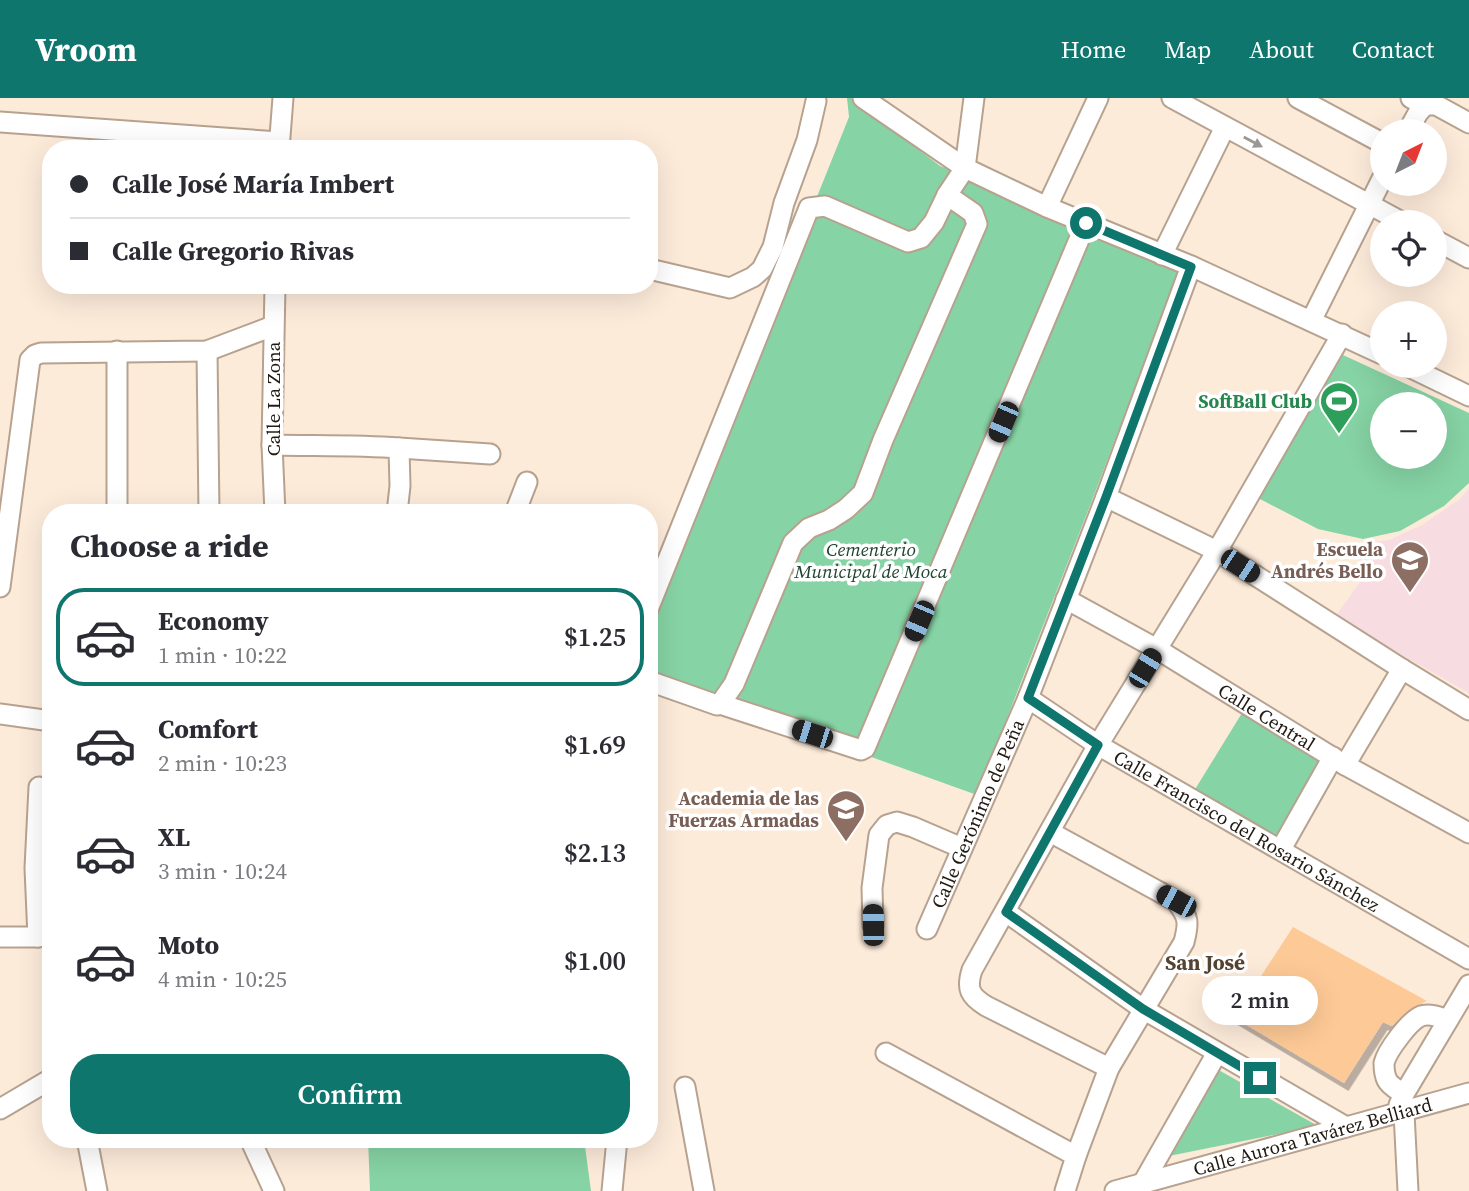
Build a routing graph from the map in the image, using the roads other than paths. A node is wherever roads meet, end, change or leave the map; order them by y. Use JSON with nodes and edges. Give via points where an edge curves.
{"nodes":[{"id":1,"x":282,"y":98,"type":"edge"},
{"id":2,"x":863,"y":98,"type":"edge"},
{"id":3,"x":974,"y":98,"type":"edge"},
{"id":4,"x":1098,"y":98,"type":"edge"},
{"id":5,"x":1172,"y":98,"type":"edge"},
{"id":6,"x":1298,"y":98,"type":"edge"},
{"id":7,"x":815,"y":99,"type":"edge"},
{"id":8,"x":1418,"y":102,"type":"edge"},
{"id":9,"x":1415,"y":119,"type":"edge"},
{"id":10,"x":0,"y":122,"type":"edge"},
{"id":11,"x":1469,"y":123,"type":"edge"},
{"id":12,"x":1225,"y":127,"type":"junction"},
{"id":13,"x":1370,"y":137,"type":"edge"},
{"id":14,"x":166,"y":140,"type":"edge"},
{"id":15,"x":279,"y":140,"type":"edge"},
{"id":16,"x":965,"y":168,"type":"junction"},
{"id":17,"x":947,"y":195,"type":"junction"},
{"id":18,"x":1373,"y":196,"type":"edge"},
{"id":19,"x":1369,"y":204,"type":"junction"},
{"id":20,"x":1047,"y":206,"type":"junction"},
{"id":21,"x":1380,"y":210,"type":"edge"},
{"id":22,"x":1086,"y":223,"type":"junction"},
{"id":23,"x":1447,"y":246,"type":"edge"},
{"id":24,"x":1162,"y":255,"type":"junction"},
{"id":25,"x":1469,"y":258,"type":"edge"},
{"id":26,"x":1191,"y":267,"type":"junction"},
{"id":27,"x":658,"y":271,"type":"edge"},
{"id":28,"x":275,"y":294,"type":"edge"},
{"id":29,"x":1311,"y":321,"type":"junction"},
{"id":30,"x":273,"y":326,"type":"junction"},
{"id":31,"x":1342,"y":334,"type":"junction"},
{"id":32,"x":1370,"y":348,"type":"edge"},
{"id":33,"x":206,"y":351,"type":"junction"},
{"id":34,"x":117,"y":352,"type":"junction"},
{"id":35,"x":1432,"y":378,"type":"edge"},
{"id":36,"x":1469,"y":396,"type":"edge"},
{"id":37,"x":272,"y":445,"type":"junction"},
{"id":38,"x":399,"y":448,"type":"junction"},
{"id":39,"x":490,"y":454,"type":"dead end"},
{"id":40,"x":527,"y":482,"type":"dead end"},
{"id":41,"x":1106,"y":497,"type":"junction"},
{"id":42,"x":117,"y":504,"type":"edge"},
{"id":43,"x":209,"y":504,"type":"edge"},
{"id":44,"x":275,"y":504,"type":"edge"},
{"id":45,"x":398,"y":504,"type":"edge"},
{"id":46,"x":518,"y":504,"type":"edge"},
{"id":47,"x":1217,"y":551,"type":"junction"},
{"id":48,"x":658,"y":585,"type":"edge"},
{"id":49,"x":0,"y":587,"type":"edge"},
{"id":50,"x":1066,"y":599,"type":"junction"},
{"id":51,"x":1157,"y":649,"type":"junction"},
{"id":52,"x":1402,"y":669,"type":"junction"},
{"id":53,"x":658,"y":684,"type":"edge"},
{"id":54,"x":1028,"y":698,"type":"junction"},
{"id":55,"x":720,"y":704,"type":"junction"},
{"id":56,"x":1469,"y":709,"type":"edge"},
{"id":57,"x":0,"y":714,"type":"edge"},
{"id":58,"x":42,"y":720,"type":"edge"},
{"id":59,"x":1098,"y":745,"type":"junction"},
{"id":60,"x":1339,"y":761,"type":"junction"},
{"id":61,"x":39,"y":788,"type":"dead end"},
{"id":62,"x":1050,"y":832,"type":"junction"},
{"id":63,"x":1469,"y":833,"type":"edge"},
{"id":64,"x":962,"y":848,"type":"junction"},
{"id":65,"x":1281,"y":849,"type":"junction"},
{"id":66,"x":1006,"y":912,"type":"junction"},
{"id":67,"x":42,"y":920,"type":"edge"},
{"id":68,"x":873,"y":925,"type":"dead end"},
{"id":69,"x":927,"y":929,"type":"dead end"},
{"id":70,"x":42,"y":935,"type":"edge"},
{"id":71,"x":0,"y":937,"type":"edge"},
{"id":72,"x":1469,"y":959,"type":"edge"},
{"id":73,"x":1469,"y":985,"type":"edge"},
{"id":74,"x":1143,"y":1009,"type":"junction"},
{"id":75,"x":1448,"y":1020,"type":"junction"},
{"id":76,"x":886,"y":1053,"type":"dead end"},
{"id":77,"x":1217,"y":1053,"type":"junction"},
{"id":78,"x":1109,"y":1068,"type":"junction"},
{"id":79,"x":42,"y":1084,"type":"edge"},
{"id":80,"x":685,"y":1087,"type":"dead end"},
{"id":81,"x":1469,"y":1093,"type":"edge"},
{"id":82,"x":1404,"y":1103,"type":"junction"},
{"id":83,"x":0,"y":1109,"type":"edge"},
{"id":84,"x":1346,"y":1127,"type":"junction"},
{"id":85,"x":89,"y":1148,"type":"edge"},
{"id":86,"x":254,"y":1148,"type":"edge"},
{"id":87,"x":616,"y":1148,"type":"edge"},
{"id":88,"x":1076,"y":1156,"type":"junction"},
{"id":89,"x":1143,"y":1183,"type":"junction"},
{"id":90,"x":1164,"y":1184,"type":"edge"},
{"id":91,"x":97,"y":1191,"type":"edge"},
{"id":92,"x":274,"y":1191,"type":"edge"},
{"id":93,"x":612,"y":1191,"type":"edge"},
{"id":94,"x":704,"y":1191,"type":"edge"},
{"id":95,"x":1065,"y":1191,"type":"edge"},
{"id":96,"x":1115,"y":1191,"type":"edge"},
{"id":97,"x":1408,"y":1191,"type":"edge"}],
"edges":[{"from":1,"to":15,"type":"street"},
{"from":2,"to":16,"type":"street"},
{"from":3,"to":16,"type":"street"},
{"from":4,"to":20,"type":"street"},
{"from":5,"to":12,"type":"street"},
{"from":6,"to":13,"type":"street"},
{"from":7,"to":27,"type":"street","via":[[807,140],[762,269],[730,288]]},
{"from":8,"to":9,"type":"street"},
{"from":8,"to":11,"type":"street","via":[[1436,105]]},
{"from":10,"to":14,"type":"street"},
{"from":12,"to":19,"type":"street","one_way":true},
{"from":12,"to":24,"type":"street"},
{"from":16,"to":17,"type":"street"},
{"from":16,"to":20,"type":"street"},
{"from":17,"to":48,"type":"street","via":[[921,238],[908,242],[825,206],[809,208]]},
{"from":17,"to":55,"type":"street","via":[[973,213],[978,224],[863,493],[793,542],[734,684]]},
{"from":18,"to":19,"type":"street"},
{"from":19,"to":21,"type":"street"},
{"from":19,"to":29,"type":"street"},
{"from":20,"to":22,"type":"street"},
{"from":22,"to":24,"type":"street"},
{"from":22,"to":55,"type":"street","via":[[865,748]]},
{"from":23,"to":25,"type":"street"},
{"from":24,"to":26,"type":"street"},
{"from":26,"to":29,"type":"street"},
{"from":26,"to":41,"type":"street","name":"Calle Gerónimo de Peña"},
{"from":28,"to":30,"type":"street","name":"Calle La Zona"},
{"from":29,"to":31,"type":"street"},
{"from":30,"to":33,"type":"street"},
{"from":30,"to":37,"type":"street","name":"Calle La Zona"},
{"from":31,"to":32,"type":"street"},
{"from":31,"to":47,"type":"street"},
{"from":33,"to":34,"type":"street"},
{"from":33,"to":43,"type":"street"},
{"from":34,"to":42,"type":"street"},
{"from":34,"to":49,"type":"street","via":[[41,354],[30,360]]},
{"from":35,"to":36,"type":"street"},
{"from":37,"to":38,"type":"street"},
{"from":37,"to":44,"type":"street","name":"Calle La Zona"},
{"from":38,"to":39,"type":"street"},
{"from":38,"to":45,"type":"street"},
{"from":40,"to":46,"type":"street"},
{"from":41,"to":47,"type":"street"},
{"from":41,"to":50,"type":"street","name":"Calle Gerónimo de Peña"},
{"from":47,"to":51,"type":"street"},
{"from":47,"to":52,"type":"street"},
{"from":50,"to":51,"type":"street","name":"Calle Central"},
{"from":50,"to":54,"type":"street","name":"Calle Gerónimo de Peña"},
{"from":51,"to":59,"type":"street"},
{"from":51,"to":60,"type":"street","name":"Calle Central"},
{"from":52,"to":56,"type":"street"},
{"from":52,"to":60,"type":"street"},
{"from":53,"to":55,"type":"street"},
{"from":54,"to":59,"type":"street","name":"Calle Francisco del Rosario Sánchez"},
{"from":54,"to":64,"type":"street","name":"Calle Gerónimo de Peña"},
{"from":57,"to":58,"type":"street"},
{"from":59,"to":62,"type":"street"},
{"from":59,"to":65,"type":"street","name":"Calle Francisco del Rosario Sánchez"},
{"from":60,"to":63,"type":"street","name":"Calle Central"},
{"from":60,"to":65,"type":"street"},
{"from":61,"to":67,"type":"street","via":[[35,868]]},
{"from":62,"to":66,"type":"street"},
{"from":62,"to":74,"type":"street","via":[[1176,901],[1186,913],[1184,942]]},
{"from":64,"to":68,"type":"street","via":[[897,822],[887,825],[879,835]]},
{"from":64,"to":69,"type":"street","name":"Calle Gerónimo de Peña"},
{"from":65,"to":72,"type":"street","name":"Calle Francisco del Rosario Sánchez"},
{"from":66,"to":74,"type":"street"},
{"from":66,"to":78,"type":"street","via":[[972,970],[969,990],[986,1006]]},
{"from":70,"to":71,"type":"street"},
{"from":73,"to":75,"type":"street"},
{"from":74,"to":77,"type":"street"},
{"from":74,"to":78,"type":"street"},
{"from":75,"to":82,"type":"street"},
{"from":75,"to":82,"type":"street","via":[[1422,1015],[1396,1040],[1384,1064],[1387,1079]]},
{"from":76,"to":88,"type":"street"},
{"from":77,"to":84,"type":"street"},
{"from":77,"to":89,"type":"street"},
{"from":78,"to":88,"type":"street"},
{"from":79,"to":83,"type":"street"},
{"from":80,"to":94,"type":"street"},
{"from":81,"to":82,"type":"street","name":"Calle Aurora Tavárez Belliard"},
{"from":82,"to":84,"type":"street","name":"Calle Aurora Tavárez Belliard"},
{"from":82,"to":97,"type":"street"},
{"from":84,"to":90,"type":"street","name":"Calle Aurora Tavárez Belliard"},
{"from":85,"to":91,"type":"street"},
{"from":86,"to":92,"type":"street"},
{"from":87,"to":93,"type":"street"},
{"from":88,"to":95,"type":"street"},
{"from":89,"to":90,"type":"street","name":"Calle Aurora Tavárez Belliard"},
{"from":89,"to":96,"type":"street","name":"Calle Aurora Tavárez Belliard"}]}
